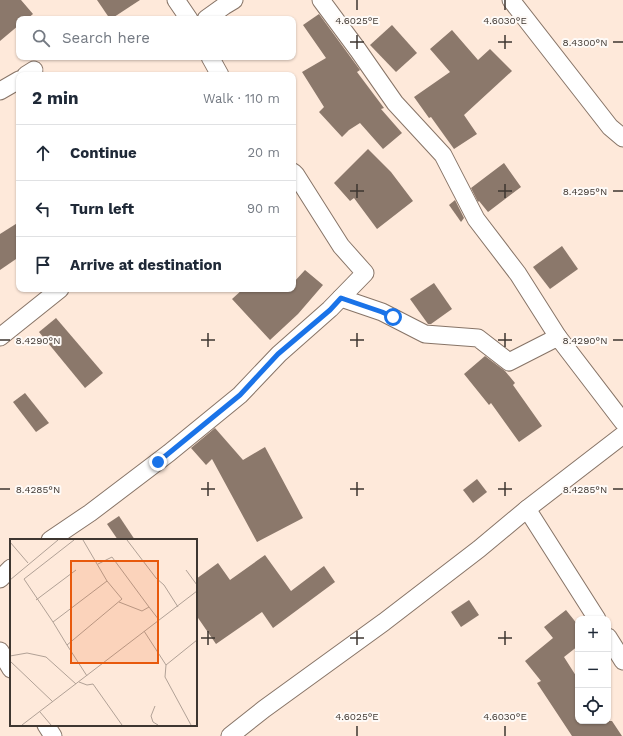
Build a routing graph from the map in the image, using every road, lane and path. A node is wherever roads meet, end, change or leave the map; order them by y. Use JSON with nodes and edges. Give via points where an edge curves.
{"nodes":[{"id":1,"x":176,"y":0,"type":"edge"},
{"id":2,"x":234,"y":0,"type":"edge"},
{"id":3,"x":321,"y":0,"type":"edge"},
{"id":4,"x":511,"y":0,"type":"edge"},
{"id":5,"x":187,"y":16,"type":"edge"},
{"id":6,"x":210,"y":16,"type":"edge"},
{"id":7,"x":212,"y":60,"type":"edge"},
{"id":8,"x":218,"y":72,"type":"edge"},
{"id":9,"x":16,"y":82,"type":"edge"},
{"id":10,"x":0,"y":91,"type":"edge"},
{"id":11,"x":623,"y":138,"type":"edge"},
{"id":12,"x":296,"y":175,"type":"edge"},
{"id":13,"x":56,"y":292,"type":"edge"},
{"id":14,"x":341,"y":298,"type":"junction"},
{"id":15,"x":0,"y":337,"type":"edge"},
{"id":16,"x":558,"y":337,"type":"junction"},
{"id":17,"x":623,"y":422,"type":"edge"},
{"id":18,"x":623,"y":435,"type":"edge"},
{"id":19,"x":527,"y":509,"type":"junction"},
{"id":20,"x":51,"y":539,"type":"edge"},
{"id":21,"x":10,"y":569,"type":"edge"},
{"id":22,"x":0,"y":578,"type":"edge"},
{"id":23,"x":595,"y":616,"type":"edge"},
{"id":24,"x":611,"y":642,"type":"edge"},
{"id":25,"x":0,"y":651,"type":"edge"},
{"id":26,"x":623,"y":661,"type":"edge"},
{"id":27,"x":10,"y":667,"type":"edge"},
{"id":28,"x":47,"y":726,"type":"edge"},
{"id":29,"x":53,"y":736,"type":"edge"},
{"id":30,"x":230,"y":736,"type":"edge"}],
"edges":[{"from":1,"to":5,"type":"street"},
{"from":2,"to":6,"type":"street"},
{"from":3,"to":16,"type":"street","via":[[396,104],[443,155],[476,219],[518,274]]},
{"from":4,"to":11,"type":"street","via":[[610,127]]},
{"from":7,"to":8,"type":"street"},
{"from":9,"to":10,"type":"street"},
{"from":12,"to":14,"type":"street","via":[[342,246],[365,273]]},
{"from":13,"to":15,"type":"street"},
{"from":14,"to":16,"type":"street","via":[[382,312],[425,334],[478,338],[509,362]]},
{"from":14,"to":20,"type":"street","via":[[278,354],[240,395],[169,453]]},
{"from":16,"to":17,"type":"street"},
{"from":18,"to":19,"type":"street"},
{"from":19,"to":23,"type":"street"},
{"from":19,"to":30,"type":"street","via":[[384,622]]},
{"from":21,"to":22,"type":"street"},
{"from":24,"to":26,"type":"street"},
{"from":25,"to":27,"type":"street"},
{"from":28,"to":29,"type":"street"}]}
